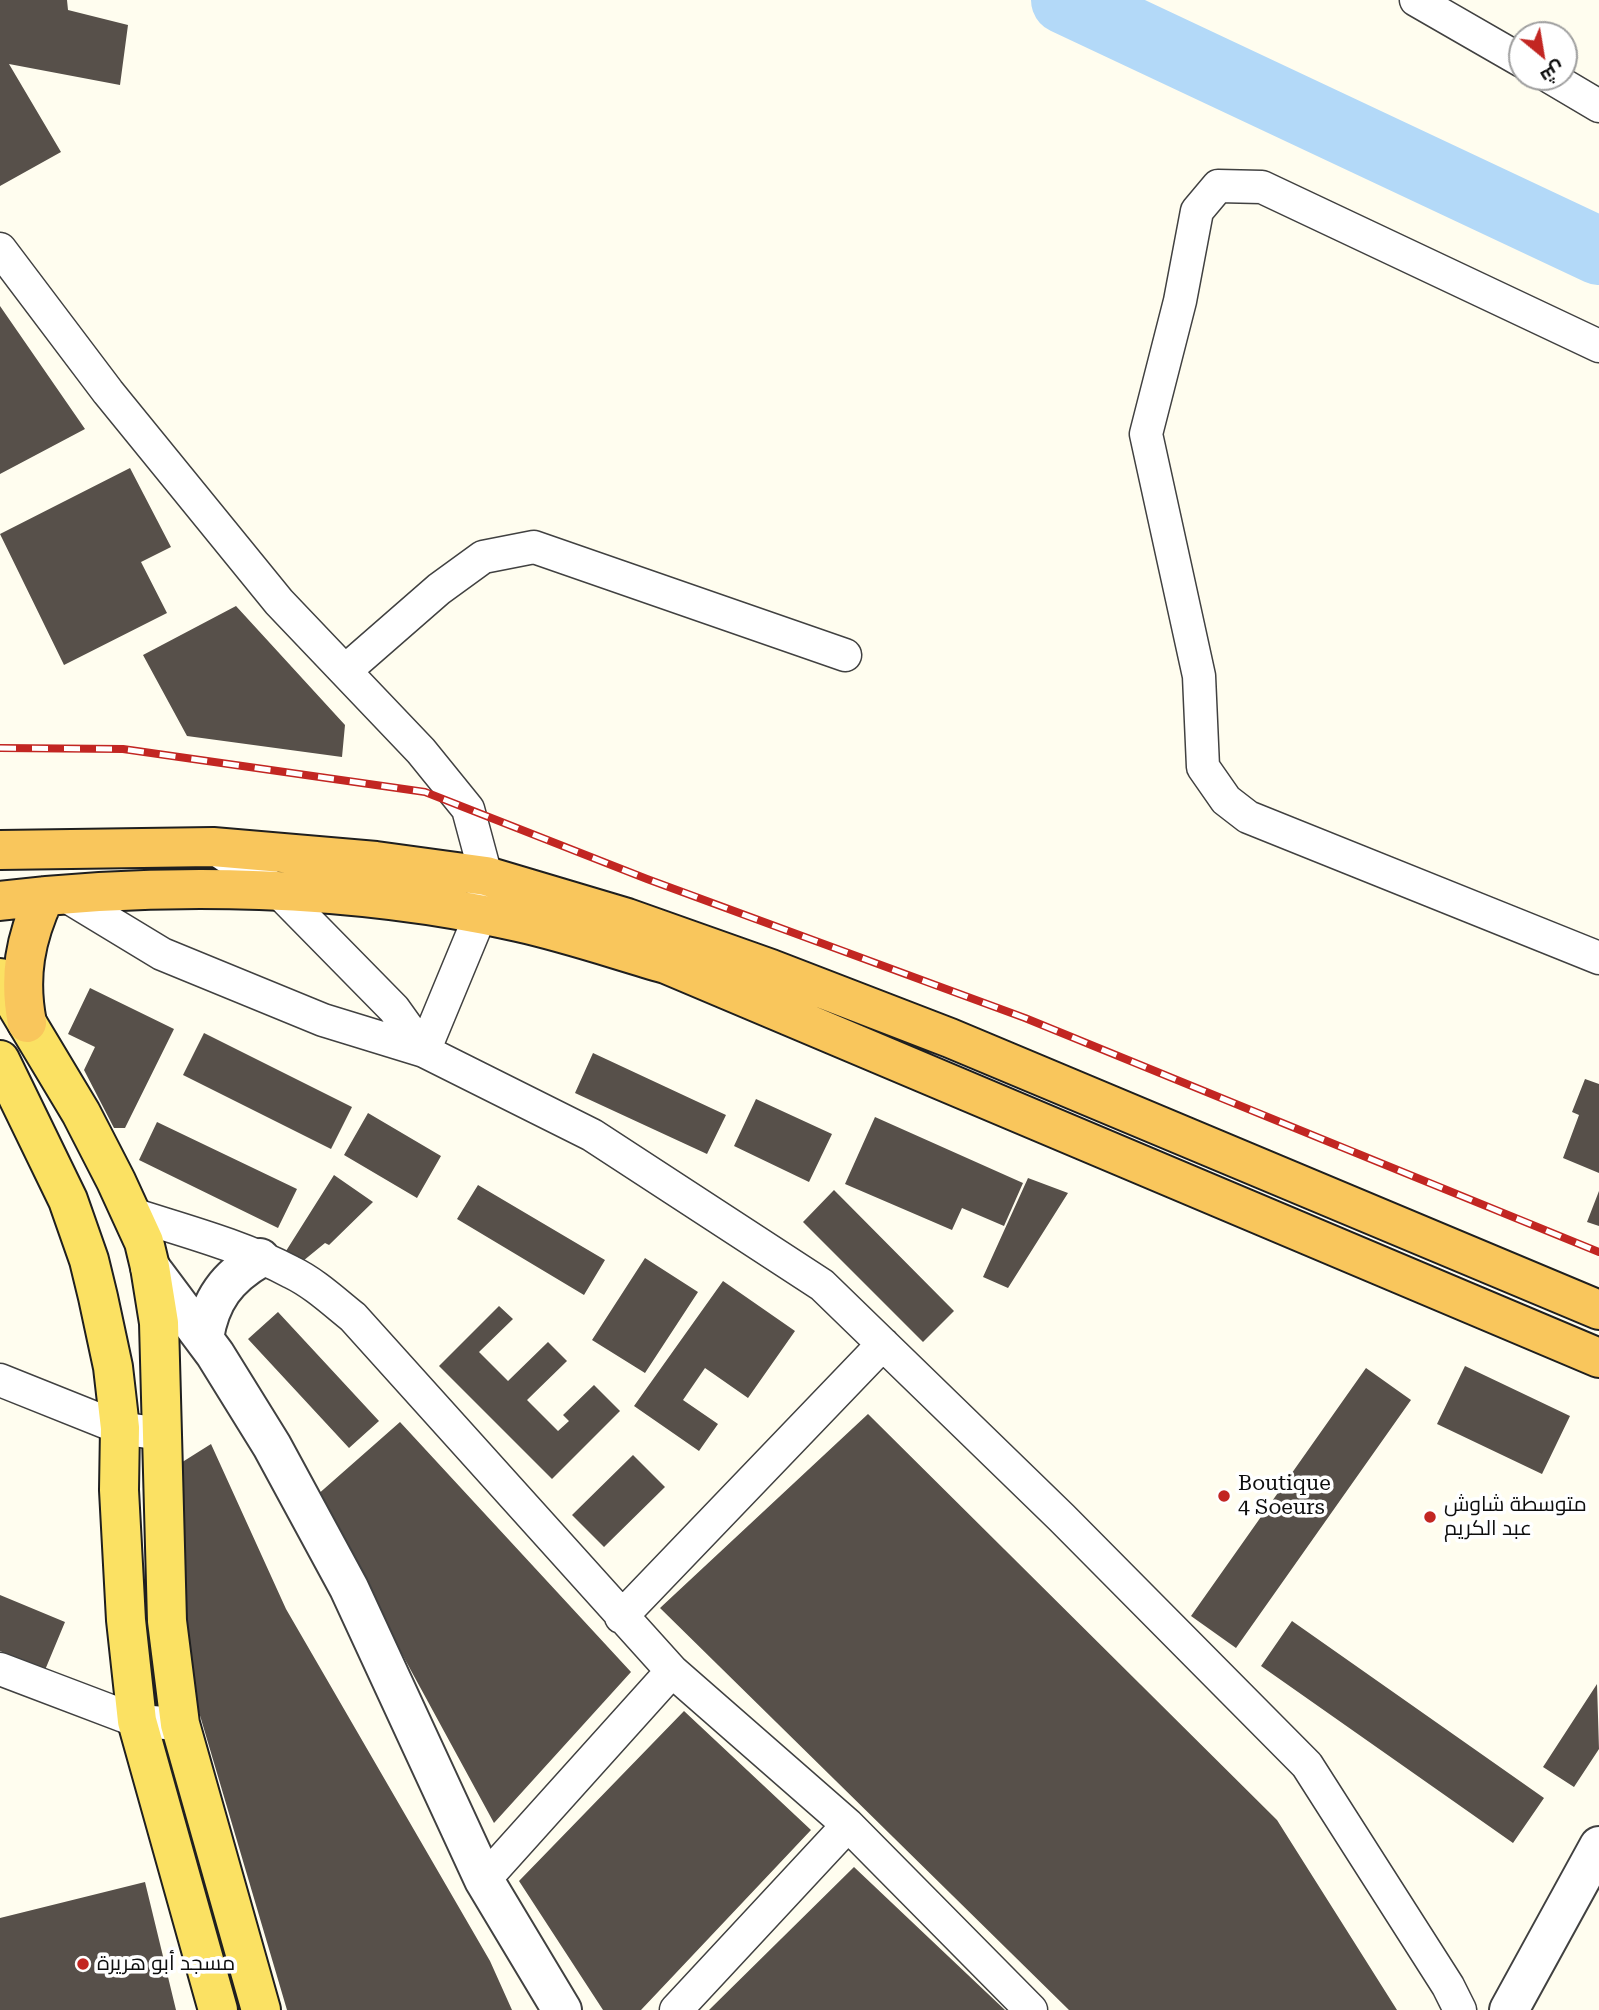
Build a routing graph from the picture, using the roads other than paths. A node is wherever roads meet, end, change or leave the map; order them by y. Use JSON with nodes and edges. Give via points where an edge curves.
{"nodes":[{"id":1,"x":1416,"y":0,"type":"edge"},
{"id":2,"x":1508,"y":53,"type":"edge"},
{"id":3,"x":1573,"y":91,"type":"edge"},
{"id":4,"x":1599,"y":106,"type":"edge"},
{"id":5,"x":0,"y":250,"type":"edge"},
{"id":6,"x":1599,"y":346,"type":"edge"},
{"id":7,"x":845,"y":654,"type":"dead end"},
{"id":8,"x":345,"y":671,"type":"junction"},
{"id":9,"x":213,"y":847,"type":"junction"},
{"id":10,"x":0,"y":850,"type":"edge"},
{"id":11,"x":485,"y":876,"type":"junction"},
{"id":12,"x":279,"y":892,"type":"junction"},
{"id":13,"x":54,"y":895,"type":"junction"},
{"id":14,"x":0,"y":901,"type":"edge"},
{"id":15,"x":480,"y":916,"type":"junction"},
{"id":16,"x":1599,"y":958,"type":"edge"},
{"id":17,"x":0,"y":978,"type":"edge"},
{"id":18,"x":27,"y":1023,"type":"junction"},
{"id":19,"x":424,"y":1051,"type":"junction"},
{"id":20,"x":0,"y":1060,"type":"edge"},
{"id":21,"x":142,"y":1241,"type":"junction"},
{"id":22,"x":260,"y":1258,"type":"junction"},
{"id":23,"x":89,"y":1260,"type":"junction"},
{"id":24,"x":1599,"y":1310,"type":"edge"},
{"id":25,"x":204,"y":1338,"type":"junction"},
{"id":26,"x":883,"y":1345,"type":"junction"},
{"id":27,"x":1599,"y":1358,"type":"edge"},
{"id":28,"x":0,"y":1380,"type":"edge"},
{"id":29,"x":120,"y":1428,"type":"junction"},
{"id":30,"x":161,"y":1434,"type":"junction"},
{"id":31,"x":621,"y":1617,"type":"junction"},
{"id":32,"x":0,"y":1669,"type":"edge"},
{"id":33,"x":672,"y":1671,"type":"junction"},
{"id":34,"x":137,"y":1721,"type":"junction"},
{"id":35,"x":180,"y":1724,"type":"junction"},
{"id":36,"x":848,"y":1825,"type":"junction"},
{"id":37,"x":1599,"y":1846,"type":"edge"},
{"id":38,"x":484,"y":1880,"type":"junction"},
{"id":39,"x":218,"y":2010,"type":"edge"},
{"id":40,"x":261,"y":2010,"type":"edge"},
{"id":41,"x":562,"y":2010,"type":"edge"},
{"id":42,"x":676,"y":2010,"type":"edge"},
{"id":43,"x":1031,"y":2010,"type":"edge"},
{"id":44,"x":1460,"y":2010,"type":"edge"},
{"id":45,"x":1509,"y":2010,"type":"edge"}],
"edges":[{"from":1,"to":2,"type":"street"},
{"from":3,"to":4,"type":"street"},
{"from":5,"to":8,"type":"street","via":[[108,392],[279,602]]},
{"from":6,"to":16,"type":"street","via":[[1262,187],[1218,186],[1197,211],[1180,302],[1146,435],[1199,676],[1203,767],[1226,800],[1248,817]]},
{"from":7,"to":8,"type":"street","via":[[534,547],[483,557]]},
{"from":8,"to":11,"type":"street","via":[[421,751],[468,809]]},
{"from":9,"to":10,"type":"highway"},
{"from":9,"to":11,"type":"highway"},
{"from":9,"to":12,"type":"street"},
{"from":11,"to":15,"type":"street"},
{"from":11,"to":24,"type":"highway","via":[[705,946],[950,1038]]},
{"from":12,"to":13,"type":"highway","via":[[223,888]]},
{"from":12,"to":15,"type":"highway","via":[[386,901]]},
{"from":12,"to":19,"type":"street","via":[[394,1009]]},
{"from":13,"to":14,"type":"highway"},
{"from":13,"to":18,"type":"highway","via":[[34,920],[22,973]]},
{"from":13,"to":19,"type":"street","via":[[162,954],[323,1020]]},
{"from":15,"to":19,"type":"street"},
{"from":15,"to":27,"type":"highway","via":[[518,922],[666,964]]},
{"from":17,"to":18,"type":"main road"},
{"from":18,"to":21,"type":"main road","via":[[81,1113]]},
{"from":19,"to":26,"type":"street","via":[[592,1135],[822,1285]]},
{"from":20,"to":23,"type":"main road","via":[[68,1200]]},
{"from":21,"to":22,"type":"street"},
{"from":21,"to":23,"type":"main road"},
{"from":21,"to":25,"type":"street"},
{"from":21,"to":30,"type":"main road","via":[[159,1323]]},
{"from":22,"to":25,"type":"street","via":[[220,1290]]},
{"from":22,"to":31,"type":"street","via":[[302,1278],[353,1317]]},
{"from":23,"to":29,"type":"main road","via":[[113,1367]]},
{"from":25,"to":38,"type":"street","via":[[272,1446],[349,1588]]},
{"from":26,"to":31,"type":"street"},
{"from":26,"to":44,"type":"street","via":[[1307,1765]]},
{"from":28,"to":29,"type":"street"},
{"from":29,"to":30,"type":"street"},
{"from":29,"to":34,"type":"main road","via":[[126,1620]]},
{"from":30,"to":35,"type":"main road","via":[[167,1621]]},
{"from":31,"to":33,"type":"street"},
{"from":32,"to":34,"type":"street"},
{"from":33,"to":36,"type":"street"},
{"from":33,"to":38,"type":"street"},
{"from":34,"to":35,"type":"street"},
{"from":34,"to":39,"type":"main road"},
{"from":35,"to":40,"type":"main road"},
{"from":36,"to":42,"type":"street"},
{"from":36,"to":43,"type":"street"},
{"from":37,"to":45,"type":"street"},
{"from":38,"to":41,"type":"street"}]}
